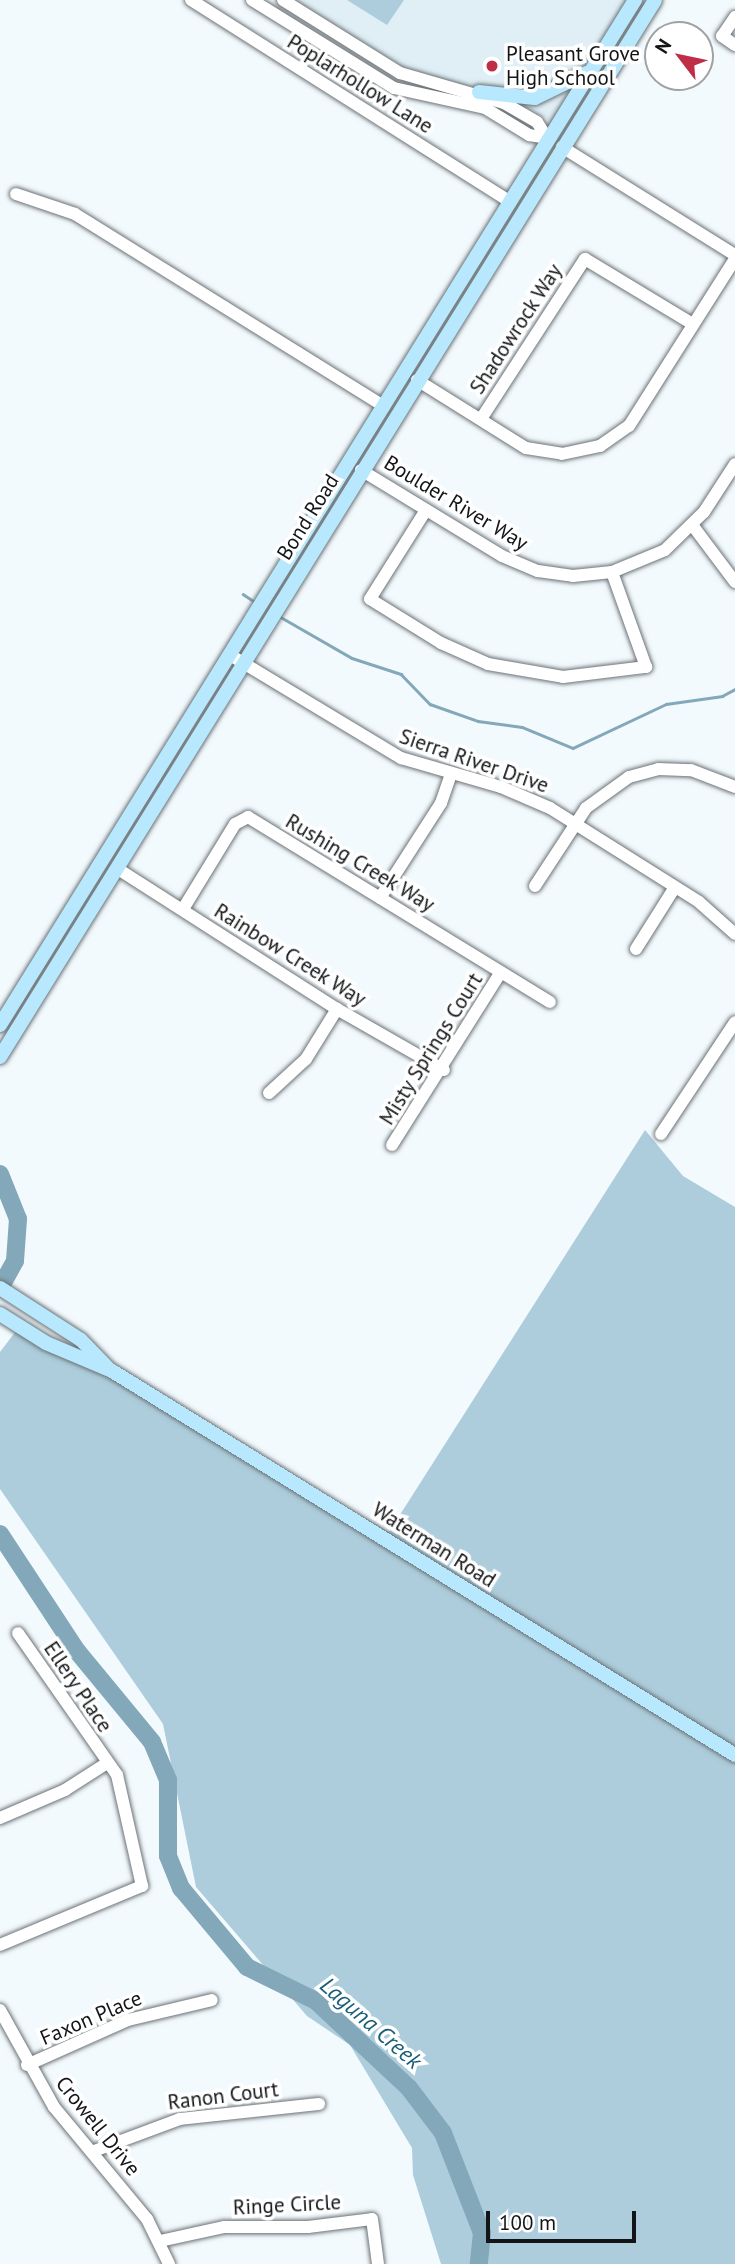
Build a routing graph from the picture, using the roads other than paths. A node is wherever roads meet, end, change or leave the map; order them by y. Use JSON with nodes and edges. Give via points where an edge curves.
{"nodes":[{"id":1,"x":191,"y":0,"type":"edge"},
{"id":2,"x":252,"y":0,"type":"edge"},
{"id":3,"x":283,"y":0,"type":"edge"},
{"id":4,"x":635,"y":0,"type":"edge"},
{"id":5,"x":654,"y":0,"type":"edge"},
{"id":6,"x":735,"y":17,"type":"edge"},
{"id":7,"x":735,"y":44,"type":"edge"},
{"id":8,"x":590,"y":70,"type":"junction"},
{"id":9,"x":479,"y":92,"type":"junction"},
{"id":10,"x":539,"y":97,"type":"junction"},
{"id":11,"x":528,"y":117,"type":"junction"},
{"id":12,"x":547,"y":138,"type":"junction"},
{"id":13,"x":562,"y":147,"type":"junction"},
{"id":14,"x":16,"y":194,"type":"dead end"},
{"id":15,"x":509,"y":201,"type":"junction"},
{"id":16,"x":735,"y":257,"type":"edge"},
{"id":17,"x":691,"y":323,"type":"junction"},
{"id":18,"x":417,"y":380,"type":"junction"},
{"id":19,"x":399,"y":382,"type":"junction"},
{"id":20,"x":384,"y":406,"type":"junction"},
{"id":21,"x":481,"y":419,"type":"junction"},
{"id":22,"x":735,"y":464,"type":"edge"},
{"id":23,"x":361,"y":470,"type":"junction"},
{"id":24,"x":426,"y":510,"type":"junction"},
{"id":25,"x":693,"y":526,"type":"junction"},
{"id":26,"x":612,"y":572,"type":"junction"},
{"id":27,"x":735,"y":582,"type":"edge"},
{"id":28,"x":278,"y":591,"type":"junction"},
{"id":29,"x":253,"y":631,"type":"junction"},
{"id":30,"x":230,"y":655,"type":"junction"},
{"id":31,"x":243,"y":663,"type":"junction"},
{"id":32,"x":165,"y":760,"type":"junction"},
{"id":33,"x":451,"y":774,"type":"junction"},
{"id":34,"x":735,"y":787,"type":"edge"},
{"id":35,"x":575,"y":823,"type":"junction"},
{"id":36,"x":118,"y":869,"type":"junction"},
{"id":37,"x":535,"y":886,"type":"dead end"},
{"id":38,"x":675,"y":887,"type":"junction"},
{"id":39,"x":380,"y":898,"type":"junction"},
{"id":40,"x":183,"y":909,"type":"junction"},
{"id":41,"x":735,"y":934,"type":"edge"},
{"id":42,"x":636,"y":949,"type":"dead end"},
{"id":43,"x":502,"y":972,"type":"junction"},
{"id":44,"x":550,"y":1002,"type":"dead end"},
{"id":45,"x":337,"y":1009,"type":"junction"},
{"id":46,"x":735,"y":1021,"type":"edge"},
{"id":47,"x":0,"y":1025,"type":"edge"},
{"id":48,"x":0,"y":1057,"type":"edge"},
{"id":49,"x":444,"y":1070,"type":"junction"},
{"id":50,"x":269,"y":1093,"type":"dead end"},
{"id":51,"x":661,"y":1135,"type":"dead end"},
{"id":52,"x":392,"y":1145,"type":"dead end"},
{"id":53,"x":0,"y":1288,"type":"edge"},
{"id":54,"x":6,"y":1318,"type":"edge"},
{"id":55,"x":112,"y":1371,"type":"junction"},
{"id":56,"x":18,"y":1633,"type":"dead end"},
{"id":57,"x":735,"y":1755,"type":"edge"},
{"id":58,"x":107,"y":1763,"type":"junction"},
{"id":59,"x":0,"y":1818,"type":"edge"},
{"id":60,"x":0,"y":1945,"type":"edge"},
{"id":61,"x":212,"y":2000,"type":"dead end"},
{"id":62,"x":0,"y":2010,"type":"edge"},
{"id":63,"x":27,"y":2065,"type":"junction"},
{"id":64,"x":319,"y":2104,"type":"dead end"},
{"id":65,"x":94,"y":2151,"type":"junction"},
{"id":66,"x":160,"y":2241,"type":"junction"},
{"id":67,"x":169,"y":2264,"type":"edge"},
{"id":68,"x":378,"y":2264,"type":"edge"}],
"edges":[{"from":1,"to":15,"type":"street","name":"Poplarhollow Lane"},
{"from":2,"to":12,"type":"street","via":[[394,88],[485,108],[529,135]]},
{"from":3,"to":9,"type":"street","via":[[400,73]]},
{"from":4,"to":8,"type":"main road","name":"Bond Road"},
{"from":5,"to":13,"type":"main road","name":"Bond Road"},
{"from":6,"to":7,"type":"street","via":[[722,36]]},
{"from":8,"to":10,"type":"main road"},
{"from":8,"to":12,"type":"main road","name":"Bond Road"},
{"from":9,"to":10,"type":"main road"},
{"from":9,"to":11,"type":"street"},
{"from":10,"to":11,"type":"street"},
{"from":11,"to":12,"type":"street"},
{"from":12,"to":13,"type":"main road"},
{"from":12,"to":15,"type":"main road","name":"Bond Road"},
{"from":13,"to":16,"type":"street"},
{"from":13,"to":18,"type":"main road","name":"Bond Road"},
{"from":14,"to":20,"type":"street","via":[[83,219]]},
{"from":15,"to":19,"type":"main road","name":"Bond Road"},
{"from":16,"to":17,"type":"street"},
{"from":17,"to":21,"type":"street","via":[[629,426],[600,446],[562,454],[526,448]]},
{"from":17,"to":21,"type":"street","name":"Shadowrock Way","via":[[585,259]]},
{"from":18,"to":21,"type":"street"},
{"from":18,"to":23,"type":"main road","name":"Bond Road"},
{"from":19,"to":20,"type":"main road","name":"Bond Road"},
{"from":19,"to":23,"type":"main road","via":[[398,395],[360,458]]},
{"from":20,"to":28,"type":"main road","name":"Bond Road"},
{"from":22,"to":25,"type":"street","name":"Boulder River Way"},
{"from":23,"to":24,"type":"street","name":"Boulder River Way"},
{"from":23,"to":28,"type":"main road","name":"Bond Road"},
{"from":24,"to":26,"type":"street","name":"Boulder River Way","via":[[502,556],[538,571],[573,576]]},
{"from":24,"to":26,"type":"street","via":[[370,599],[441,643],[488,664],[563,677],[646,667]]},
{"from":25,"to":26,"type":"street","name":"Boulder River Way","via":[[650,558]]},
{"from":25,"to":27,"type":"street"},
{"from":28,"to":29,"type":"main road","name":"Bond Road"},
{"from":29,"to":30,"type":"main road","name":"Bond Road"},
{"from":29,"to":31,"type":"main road","name":"Bond Road"},
{"from":30,"to":31,"type":"street","name":"Sierra River Drive"},
{"from":30,"to":32,"type":"main road","name":"Bond Road"},
{"from":31,"to":33,"type":"street","name":"Sierra River Drive","via":[[383,749]]},
{"from":31,"to":36,"type":"main road","name":"Bond Road"},
{"from":32,"to":36,"type":"main road","via":[[159,785],[116,853]]},
{"from":32,"to":47,"type":"main road","name":"Bond Road"},
{"from":33,"to":35,"type":"street","name":"Sierra River Drive","via":[[526,796]]},
{"from":33,"to":39,"type":"street","via":[[441,803]]},
{"from":34,"to":35,"type":"street","via":[[691,770],[642,772],[600,794]]},
{"from":35,"to":37,"type":"street"},
{"from":35,"to":38,"type":"street","name":"Sierra River Drive"},
{"from":36,"to":40,"type":"street","name":"Rainbow Creek Way"},
{"from":36,"to":48,"type":"main road","name":"Bond Road"},
{"from":38,"to":41,"type":"street","name":"Sierra River Drive"},
{"from":38,"to":42,"type":"street"},
{"from":39,"to":40,"type":"street","name":"Rushing Creek Way","via":[[248,817],[235,824]]},
{"from":39,"to":43,"type":"street","name":"Rushing Creek Way"},
{"from":40,"to":45,"type":"street","name":"Rainbow Creek Way"},
{"from":43,"to":44,"type":"street","name":"Rushing Creek Way"},
{"from":43,"to":49,"type":"street","name":"Misty Springs Court"},
{"from":45,"to":49,"type":"street","name":"Rainbow Creek Way"},
{"from":45,"to":50,"type":"street","via":[[306,1059]]},
{"from":46,"to":51,"type":"street"},
{"from":49,"to":52,"type":"street","name":"Misty Springs Court"},
{"from":53,"to":55,"type":"main road","name":"Waterman Road","via":[[81,1340]]},
{"from":54,"to":55,"type":"main road","name":"Waterman Road","via":[[57,1348]]},
{"from":55,"to":57,"type":"main road","name":"Waterman Road"},
{"from":56,"to":58,"type":"street","name":"Ellery Place"},
{"from":58,"to":59,"type":"street","via":[[65,1790]]},
{"from":58,"to":60,"type":"street","name":"Ellery Place","via":[[124,1795],[142,1886]]},
{"from":61,"to":63,"type":"street","name":"Faxon Place","via":[[128,2020]]},
{"from":62,"to":63,"type":"street","name":"Crowell Drive"},
{"from":63,"to":65,"type":"street","name":"Crowell Drive","via":[[60,2115]]},
{"from":64,"to":65,"type":"street","name":"Ranon Court","via":[[180,2119]]},
{"from":65,"to":66,"type":"street","name":"Crowell Drive"},
{"from":66,"to":67,"type":"street","name":"Crowell Drive"},
{"from":66,"to":68,"type":"street","name":"Ringe Circle","via":[[212,2228],[308,2227],[372,2219]]}]}
